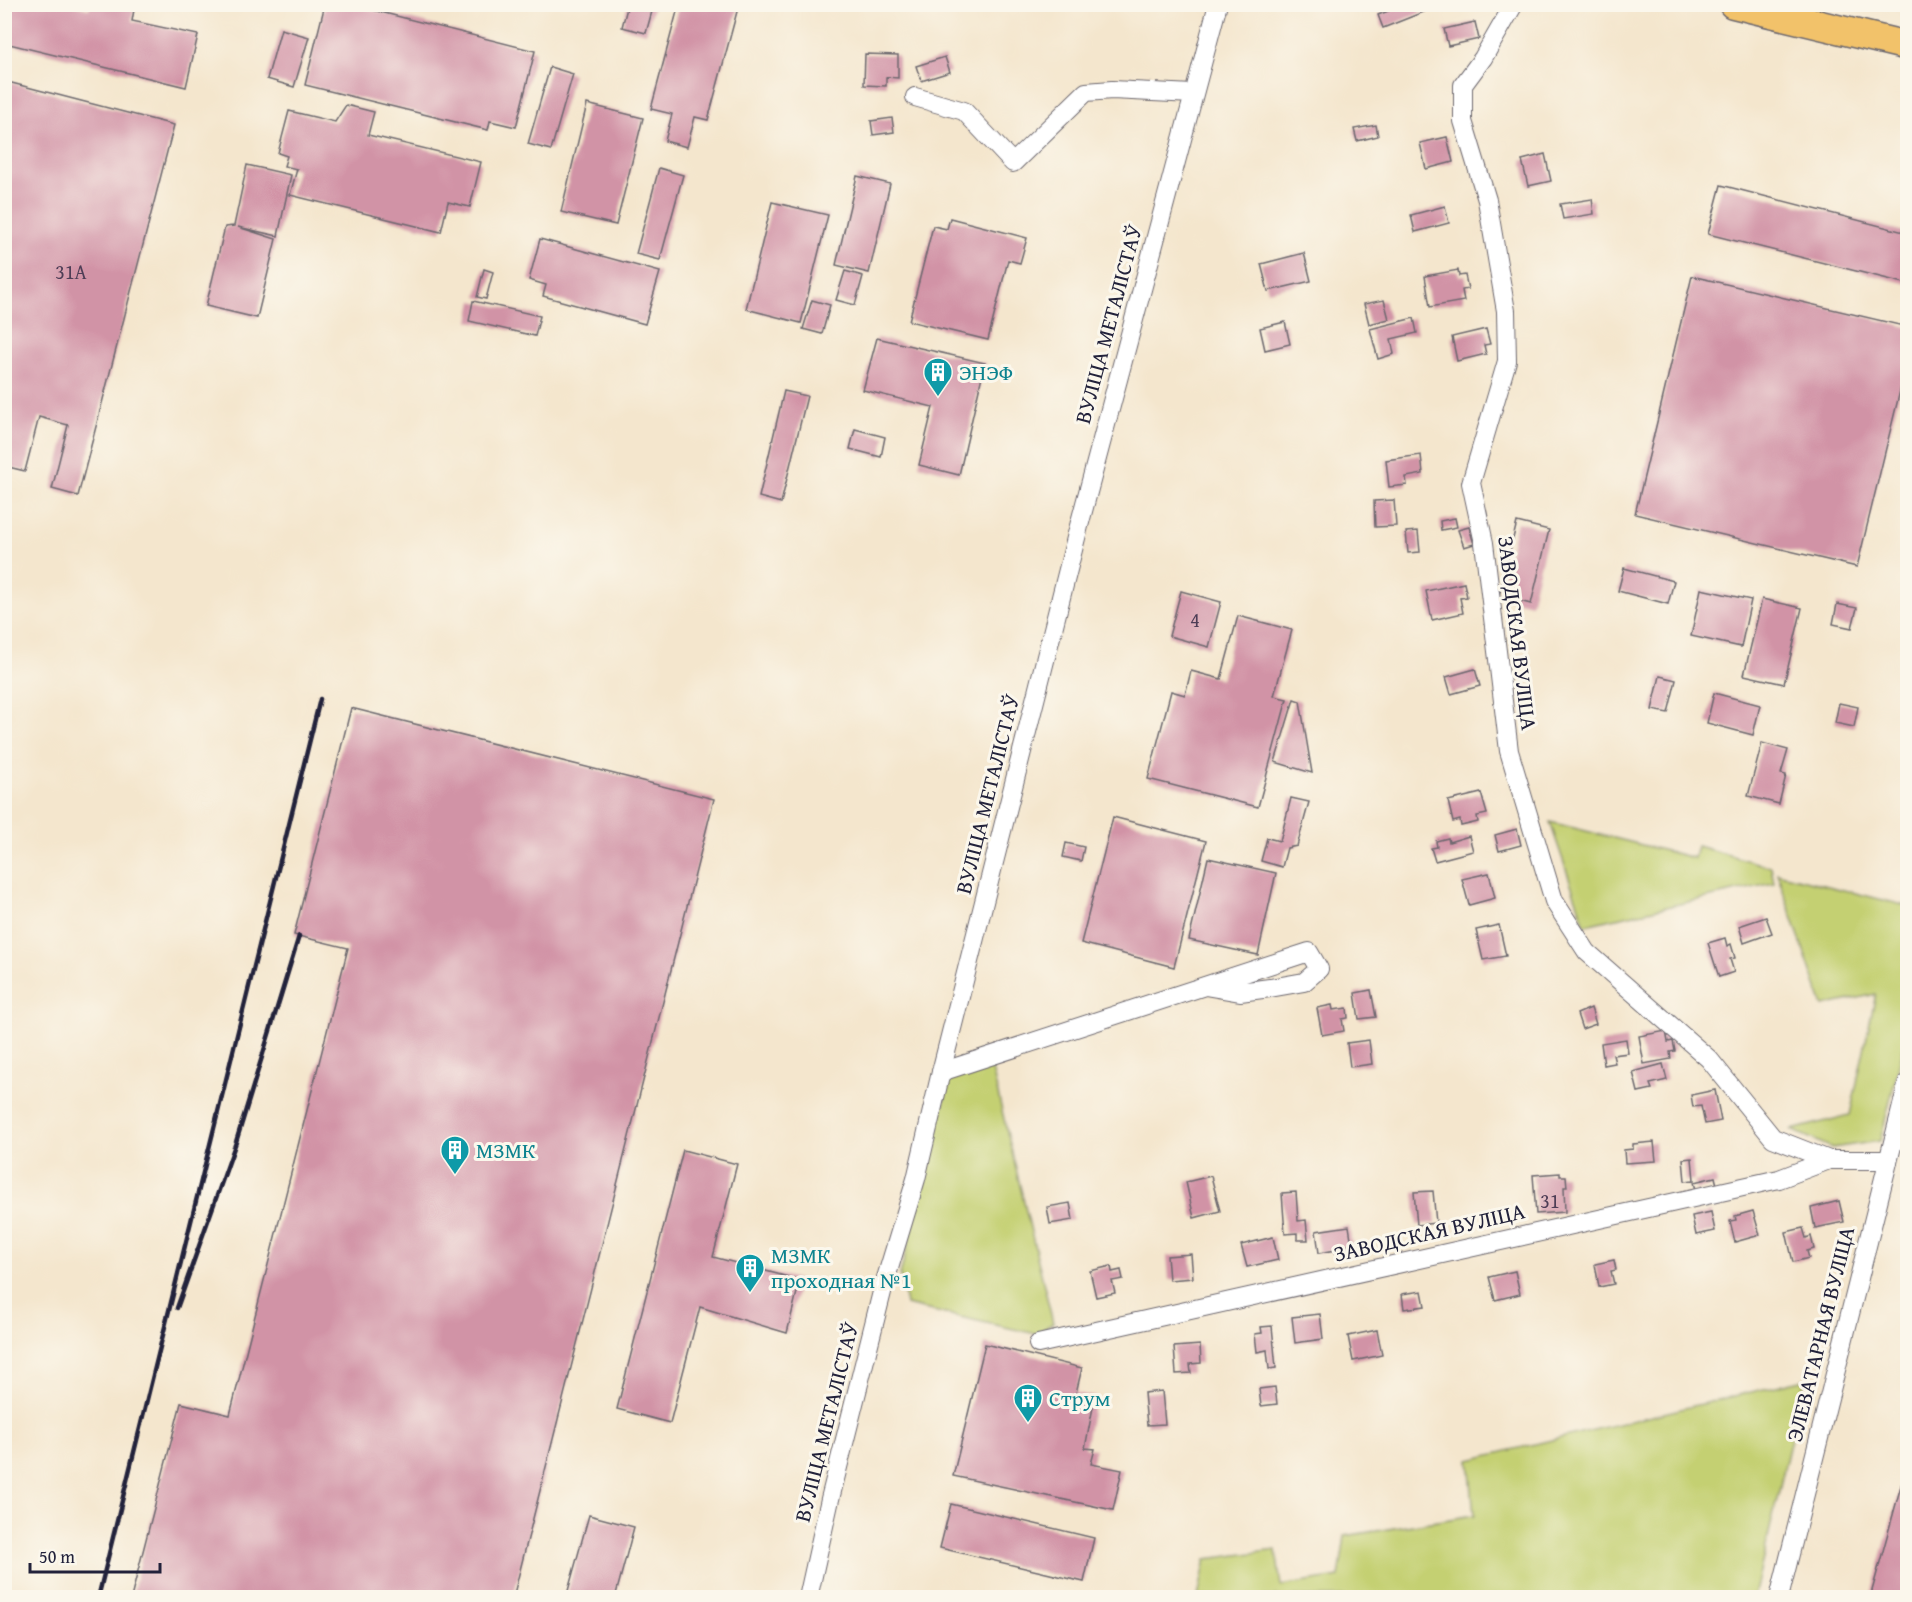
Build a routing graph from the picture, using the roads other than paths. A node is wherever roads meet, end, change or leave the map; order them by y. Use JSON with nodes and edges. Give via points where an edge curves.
{"nodes":[{"id":1,"x":1218,"y":4,"type":"edge"},
{"id":2,"x":1514,"y":4,"type":"edge"},
{"id":3,"x":1733,"y":4,"type":"edge"},
{"id":4,"x":1908,"y":46,"type":"edge"},
{"id":5,"x":1193,"y":94,"type":"junction"},
{"id":6,"x":915,"y":96,"type":"dead end"},
{"id":7,"x":1205,"y":986,"type":"junction"},
{"id":8,"x":941,"y":1072,"type":"junction"},
{"id":9,"x":1908,"y":1082,"type":"edge"},
{"id":10,"x":1829,"y":1160,"type":"junction"},
{"id":11,"x":1888,"y":1160,"type":"junction"},
{"id":12,"x":1038,"y":1344,"type":"dead end"},
{"id":13,"x":808,"y":1598,"type":"edge"},
{"id":14,"x":1779,"y":1598,"type":"edge"}],
"edges":[{"from":1,"to":5,"type":"street","name":"ВУЛІЦА МЕТАЛІСТАЎ"},
{"from":2,"to":10,"type":"street","name":"ЗАВОДСКАЯ ВУЛІЦА","via":[[1463,85],[1462,121],[1487,200],[1506,311],[1507,362],[1471,483],[1484,543],[1509,751],[1554,901],[1587,952],[1709,1059],[1773,1138]]},
{"from":3,"to":4,"type":"main road"},
{"from":5,"to":6,"type":"street","via":[[1086,92],[1013,163],[964,111]]},
{"from":5,"to":8,"type":"street","name":"ВУЛІЦА МЕТАЛІСТАЎ"},
{"from":7,"to":7,"type":"street","via":[[1240,992],[1270,988],[1304,982],[1319,969],[1310,951]]},
{"from":7,"to":8,"type":"street"},
{"from":8,"to":13,"type":"street","name":"ВУЛІЦА МЕТАЛІСТАЎ","via":[[916,1179],[883,1288]]},
{"from":9,"to":11,"type":"street","name":"ЭЛЕВАТАРНАЯ ВУЛІЦА"},
{"from":10,"to":11,"type":"street","name":"ЗАВОДСКАЯ ВУЛІЦА"},
{"from":10,"to":12,"type":"street","name":"ЗАВОДСКАЯ ВУЛІЦА","via":[[1779,1179]]},
{"from":11,"to":14,"type":"street","name":"ЭЛЕВАТАРНАЯ ВУЛІЦА"}]}
